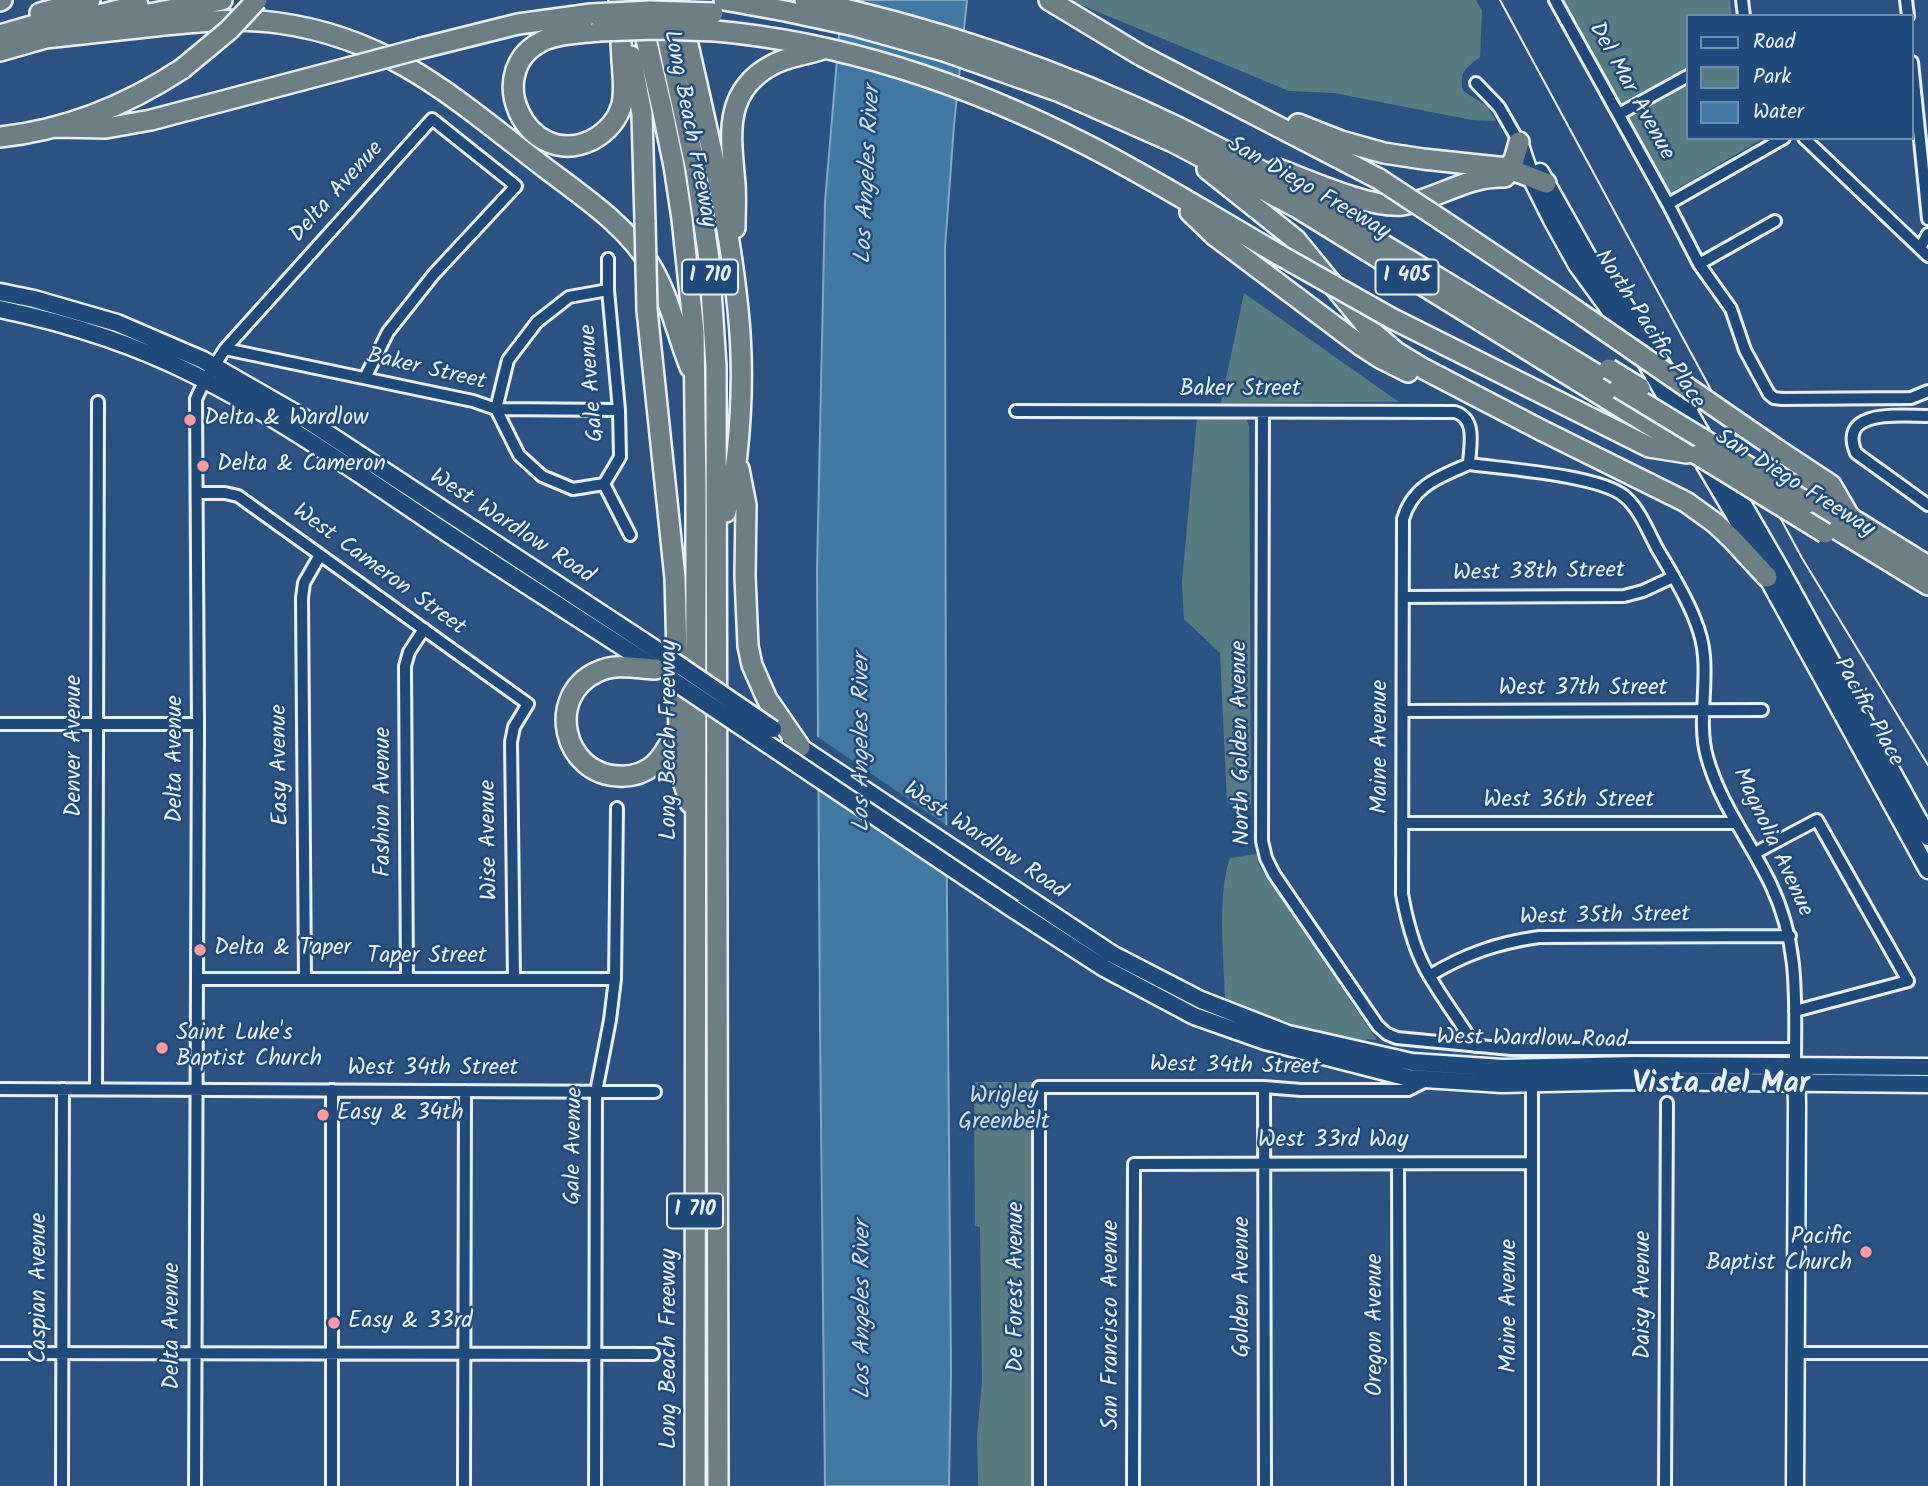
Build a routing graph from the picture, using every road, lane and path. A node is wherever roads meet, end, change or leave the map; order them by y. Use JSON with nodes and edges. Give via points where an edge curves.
{"nodes":[{"id":1,"x":90,"y":0,"type":"edge"},
{"id":2,"x":131,"y":0,"type":"edge"},
{"id":3,"x":167,"y":0,"type":"edge"},
{"id":4,"x":222,"y":0,"type":"edge"},
{"id":5,"x":257,"y":0,"type":"edge"},
{"id":6,"x":659,"y":0,"type":"edge"},
{"id":7,"x":678,"y":0,"type":"edge"},
{"id":8,"x":805,"y":0,"type":"edge"},
{"id":9,"x":1049,"y":0,"type":"edge"},
{"id":10,"x":1555,"y":0,"type":"edge"},
{"id":11,"x":625,"y":1,"type":"edge"},
{"id":12,"x":855,"y":1,"type":"edge"},
{"id":13,"x":784,"y":4,"type":"edge"},
{"id":14,"x":718,"y":15,"type":"edge"},
{"id":15,"x":595,"y":22,"type":"junction"},
{"id":16,"x":0,"y":25,"type":"edge"},
{"id":17,"x":0,"y":35,"type":"edge"},
{"id":18,"x":45,"y":37,"type":"junction"},
{"id":19,"x":0,"y":41,"type":"edge"},
{"id":20,"x":827,"y":48,"type":"junction"},
{"id":21,"x":0,"y":51,"type":"edge"},
{"id":22,"x":1686,"y":77,"type":"edge"},
{"id":23,"x":1058,"y":78,"type":"junction"},
{"id":24,"x":1914,"y":82,"type":"edge"},
{"id":25,"x":1476,"y":83,"type":"dead end"},
{"id":26,"x":1237,"y":106,"type":"junction"},
{"id":27,"x":1619,"y":114,"type":"junction"},
{"id":28,"x":55,"y":127,"type":"junction"},
{"id":29,"x":0,"y":137,"type":"edge"},
{"id":30,"x":1780,"y":140,"type":"edge"},
{"id":31,"x":1806,"y":140,"type":"edge"},
{"id":32,"x":1173,"y":142,"type":"junction"},
{"id":33,"x":1519,"y":142,"type":"junction"},
{"id":34,"x":1278,"y":169,"type":"junction"},
{"id":35,"x":1503,"y":172,"type":"junction"},
{"id":36,"x":1539,"y":180,"type":"junction"},
{"id":37,"x":1167,"y":190,"type":"junction"},
{"id":38,"x":1668,"y":204,"type":"junction"},
{"id":39,"x":1928,"y":219,"type":"edge"},
{"id":40,"x":1775,"y":220,"type":"dead end"},
{"id":41,"x":1928,"y":234,"type":"edge"},
{"id":42,"x":1924,"y":252,"type":"edge"},
{"id":43,"x":608,"y":260,"type":"dead end"},
{"id":44,"x":1699,"y":264,"type":"junction"},
{"id":45,"x":735,"y":279,"type":"junction"},
{"id":46,"x":608,"y":290,"type":"junction"},
{"id":47,"x":0,"y":292,"type":"edge"},
{"id":48,"x":0,"y":309,"type":"edge"},
{"id":49,"x":225,"y":349,"type":"junction"},
{"id":50,"x":209,"y":373,"type":"junction"},
{"id":51,"x":365,"y":378,"type":"junction"},
{"id":52,"x":694,"y":378,"type":"junction"},
{"id":53,"x":1928,"y":391,"type":"edge"},
{"id":54,"x":97,"y":402,"type":"dead end"},
{"id":55,"x":1628,"y":403,"type":"junction"},
{"id":56,"x":496,"y":410,"type":"junction"},
{"id":57,"x":619,"y":410,"type":"junction"},
{"id":58,"x":1016,"y":411,"type":"dead end"},
{"id":59,"x":1264,"y":412,"type":"junction"},
{"id":60,"x":1928,"y":416,"type":"edge"},
{"id":61,"x":1541,"y":430,"type":"junction"},
{"id":62,"x":1698,"y":455,"type":"junction"},
{"id":63,"x":737,"y":456,"type":"junction"},
{"id":64,"x":1469,"y":464,"type":"junction"},
{"id":65,"x":604,"y":484,"type":"junction"},
{"id":66,"x":197,"y":493,"type":"junction"},
{"id":67,"x":1928,"y":505,"type":"edge"},
{"id":68,"x":1811,"y":510,"type":"junction"},
{"id":69,"x":1850,"y":518,"type":"junction"},
{"id":70,"x":630,"y":535,"type":"dead end"},
{"id":71,"x":320,"y":555,"type":"junction"},
{"id":72,"x":717,"y":558,"type":"junction"},
{"id":73,"x":1928,"y":566,"type":"edge"},
{"id":74,"x":1773,"y":572,"type":"junction"},
{"id":75,"x":1673,"y":577,"type":"junction"},
{"id":76,"x":1928,"y":577,"type":"edge"},
{"id":77,"x":1928,"y":585,"type":"edge"},
{"id":78,"x":1928,"y":596,"type":"edge"},
{"id":79,"x":1403,"y":597,"type":"junction"},
{"id":80,"x":424,"y":629,"type":"junction"},
{"id":81,"x":664,"y":668,"type":"junction"},
{"id":82,"x":528,"y":704,"type":"joint"},
{"id":83,"x":1704,"y":710,"type":"junction"},
{"id":84,"x":1762,"y":710,"type":"dead end"},
{"id":85,"x":1403,"y":711,"type":"junction"},
{"id":86,"x":0,"y":724,"type":"edge"},
{"id":87,"x":97,"y":724,"type":"junction"},
{"id":88,"x":198,"y":724,"type":"junction"},
{"id":89,"x":678,"y":728,"type":"junction"},
{"id":90,"x":800,"y":747,"type":"junction"},
{"id":91,"x":617,"y":808,"type":"dead end"},
{"id":92,"x":695,"y":822,"type":"junction"},
{"id":93,"x":1402,"y":823,"type":"junction"},
{"id":94,"x":1735,"y":823,"type":"junction"},
{"id":95,"x":1928,"y":838,"type":"edge"},
{"id":96,"x":1755,"y":853,"type":"junction"},
{"id":97,"x":1928,"y":870,"type":"edge"},
{"id":98,"x":1017,"y":902,"type":"junction"},
{"id":99,"x":1790,"y":936,"type":"junction"},
{"id":100,"x":1429,"y":976,"type":"junction"},
{"id":101,"x":197,"y":979,"type":"junction"},
{"id":102,"x":305,"y":979,"type":"junction"},
{"id":103,"x":407,"y":979,"type":"junction"},
{"id":104,"x":514,"y":979,"type":"junction"},
{"id":105,"x":615,"y":979,"type":"junction"},
{"id":106,"x":1795,"y":1012,"type":"junction"},
{"id":107,"x":1387,"y":1034,"type":"joint"},
{"id":108,"x":1475,"y":1046,"type":"junction"},
{"id":109,"x":1795,"y":1049,"type":"junction"},
{"id":110,"x":1928,"y":1067,"type":"edge"},
{"id":111,"x":1796,"y":1075,"type":"junction"},
{"id":112,"x":1428,"y":1079,"type":"junction"},
{"id":113,"x":1532,"y":1083,"type":"junction"},
{"id":114,"x":1928,"y":1084,"type":"edge"},
{"id":115,"x":1039,"y":1087,"type":"joint"},
{"id":116,"x":1264,"y":1087,"type":"junction"},
{"id":117,"x":0,"y":1089,"type":"edge"},
{"id":118,"x":63,"y":1089,"type":"junction"},
{"id":119,"x":96,"y":1089,"type":"junction"},
{"id":120,"x":197,"y":1090,"type":"junction"},
{"id":121,"x":332,"y":1090,"type":"junction"},
{"id":122,"x":464,"y":1091,"type":"junction"},
{"id":123,"x":596,"y":1092,"type":"junction"},
{"id":124,"x":655,"y":1092,"type":"dead end"},
{"id":125,"x":1667,"y":1103,"type":"dead end"},
{"id":126,"x":1264,"y":1163,"type":"junction"},
{"id":127,"x":1532,"y":1163,"type":"junction"},
{"id":128,"x":1134,"y":1164,"type":"joint"},
{"id":129,"x":1398,"y":1164,"type":"junction"},
{"id":130,"x":0,"y":1353,"type":"edge"},
{"id":131,"x":62,"y":1353,"type":"junction"},
{"id":132,"x":195,"y":1353,"type":"junction"},
{"id":133,"x":1795,"y":1353,"type":"junction"},
{"id":134,"x":1928,"y":1353,"type":"edge"},
{"id":135,"x":334,"y":1354,"type":"junction"},
{"id":136,"x":464,"y":1354,"type":"junction"},
{"id":137,"x":595,"y":1354,"type":"junction"},
{"id":138,"x":653,"y":1354,"type":"dead end"},
{"id":139,"x":62,"y":1486,"type":"edge"},
{"id":140,"x":195,"y":1486,"type":"edge"},
{"id":141,"x":332,"y":1486,"type":"edge"},
{"id":142,"x":464,"y":1486,"type":"edge"},
{"id":143,"x":596,"y":1486,"type":"edge"},
{"id":144,"x":695,"y":1486,"type":"edge"},
{"id":145,"x":718,"y":1486,"type":"edge"},
{"id":146,"x":1039,"y":1486,"type":"edge"},
{"id":147,"x":1133,"y":1486,"type":"edge"},
{"id":148,"x":1265,"y":1486,"type":"edge"},
{"id":149,"x":1399,"y":1486,"type":"edge"},
{"id":150,"x":1532,"y":1486,"type":"edge"},
{"id":151,"x":1665,"y":1486,"type":"edge"},
{"id":152,"x":1795,"y":1486,"type":"edge"}],
"edges":[{"from":1,"to":16,"type":"highway"},
{"from":2,"to":17,"type":"highway"},
{"from":3,"to":19,"type":"highway"},
{"from":4,"to":18,"type":"highway"},
{"from":5,"to":28,"type":"highway","bridge":true,"via":[[182,69],[138,95]]},
{"from":6,"to":72,"type":"highway","name":"Long Beach Freeway","number":"I 710","via":[[689,135],[709,260]]},
{"from":7,"to":45,"type":"highway"},
{"from":8,"to":23,"type":"highway","via":[[915,27]]},
{"from":9,"to":26,"type":"highway"},
{"from":10,"to":27,"type":"street","name":"Del Mar Avenue"},
{"from":11,"to":15,"type":"highway","via":[[624,82],[618,113],[603,133],[587,142],[551,143],[529,129],[519,115],[513,96],[519,64],[547,39]]},
{"from":11,"to":52,"type":"highway","name":"Long Beach Freeway","number":"I 710","via":[[674,166],[689,277]]},
{"from":11,"to":89,"type":"highway","bridge":true,"via":[[642,114],[647,310],[676,578]]},
{"from":12,"to":23,"type":"highway","name":"San Diego Freeway","number":"I 405","via":[[973,34]]},
{"from":13,"to":14,"type":"highway","name":"San Diego Freeway","number":"I 405","via":[[754,5]]},
{"from":13,"to":23,"type":"highway","name":"San Diego Freeway","number":"I 405","via":[[944,51]]},
{"from":14,"to":15,"type":"highway","bridge":true,"via":[[650,11]]},
{"from":14,"to":20,"type":"highway","via":[[783,39]]},
{"from":15,"to":28,"type":"highway","bridge":true,"via":[[518,24],[179,114],[106,128]]},
{"from":18,"to":21,"type":"highway"},
{"from":18,"to":52,"type":"highway","via":[[254,20],[332,34],[403,64],[440,87],[600,210],[632,240],[663,289]]},
{"from":20,"to":37,"type":"highway","via":[[880,61],[1013,110]]},
{"from":20,"to":45,"type":"highway","via":[[769,66],[750,82],[737,102],[731,126]]},
{"from":22,"to":27,"type":"street"},
{"from":23,"to":32,"type":"highway","name":"San Diego Freeway","number":"I 405"},
{"from":23,"to":34,"type":"highway","name":"San Diego Freeway","number":"I 405","via":[[1141,99]]},
{"from":23,"to":55,"type":"highway","via":[[1273,184]]},
{"from":24,"to":39,"type":"street"},
{"from":25,"to":33,"type":"street","name":"North Pacific Place","via":[[1499,107]]},
{"from":26,"to":35,"type":"highway","via":[[1267,111],[1384,153]]},
{"from":26,"to":69,"type":"highway","bridge":true,"via":[[1379,179],[1443,221],[1831,485]]},
{"from":27,"to":38,"type":"street","name":"Del Mar Avenue"},
{"from":28,"to":29,"type":"highway"},
{"from":30,"to":38,"type":"street"},
{"from":31,"to":42,"type":"street"},
{"from":32,"to":55,"type":"highway","name":"San Diego Freeway","number":"I 405","via":[[1296,207]]},
{"from":32,"to":61,"type":"highway","via":[[1296,240],[1382,342],[1417,366]]},
{"from":33,"to":35,"type":"highway","via":[[1514,160]]},
{"from":33,"to":36,"type":"main road","name":"North Pacific Place","via":[[1532,156]]},
{"from":34,"to":35,"type":"highway","via":[[1371,203],[1394,206]]},
{"from":34,"to":69,"type":"highway","name":"San Diego Freeway","number":"I 405","bridge":true},
{"from":35,"to":36,"type":"highway"},
{"from":36,"to":74,"type":"main road","name":"North Pacific Place","via":[[1650,344]]},
{"from":37,"to":61,"type":"highway","via":[[1215,236],[1380,358]]},
{"from":37,"to":62,"type":"highway","bridge":true,"via":[[1391,318],[1649,447]]},
{"from":38,"to":44,"type":"street","name":"Del Mar Avenue"},
{"from":40,"to":44,"type":"street"},
{"from":41,"to":42,"type":"street"},
{"from":43,"to":46,"type":"street","name":"Gale Avenue"},
{"from":44,"to":53,"type":"street","name":"Del Mar Avenue","via":[[1731,309],[1745,350],[1774,398],[1911,398]]},
{"from":45,"to":63,"type":"highway","via":[[740,344]]},
{"from":46,"to":56,"type":"street","via":[[569,297],[537,322],[508,360]]},
{"from":46,"to":57,"type":"street","name":"Gale Avenue"},
{"from":47,"to":50,"type":"main road","name":"West Wardlow Road","via":[[117,323],[203,360]]},
{"from":48,"to":50,"type":"main road","name":"West Wardlow Road","via":[[111,339]]},
{"from":49,"to":50,"type":"street","name":"Delta Avenue"},
{"from":49,"to":51,"type":"street","name":"Baker Street"},
{"from":49,"to":51,"type":"street","name":"Delta Avenue","via":[[432,119],[516,186],[388,332]]},
{"from":50,"to":66,"type":"street","name":"Delta Avenue","via":[[196,400]]},
{"from":50,"to":81,"type":"main road","name":"West Wardlow Road","via":[[304,418]]},
{"from":51,"to":56,"type":"street","name":"Baker Street"},
{"from":52,"to":92,"type":"highway","name":"Long Beach Freeway","number":"I 710"},
{"from":54,"to":87,"type":"street","name":"Denver Avenue"},
{"from":55,"to":62,"type":"highway","name":"San Diego Freeway","number":"I 405"},
{"from":55,"to":68,"type":"highway"},
{"from":56,"to":57,"type":"street","name":"Baker Street"},
{"from":56,"to":65,"type":"street","via":[[519,455],[542,476],[573,489]]},
{"from":57,"to":65,"type":"street","name":"Gale Avenue","via":[[620,457]]},
{"from":58,"to":59,"type":"street","name":"Baker Street"},
{"from":59,"to":64,"type":"street","name":"Baker Street","via":[[1447,411],[1464,415],[1470,428]]},
{"from":59,"to":107,"type":"street","name":"North Golden Avenue","via":[[1262,841],[1274,874]]},
{"from":60,"to":67,"type":"street","via":[[1877,416],[1861,422],[1851,443],[1856,453]]},
{"from":61,"to":74,"type":"highway","via":[[1686,502]]},
{"from":62,"to":78,"type":"highway","name":"San Diego Freeway","number":"I 405","bridge":true},
{"from":63,"to":72,"type":"highway"},
{"from":63,"to":90,"type":"highway","via":[[746,505],[748,646],[756,678]]},
{"from":64,"to":75,"type":"street","name":"Magnolia Avenue","via":[[1577,480],[1622,494],[1636,510]]},
{"from":64,"to":79,"type":"street","name":"Maine Avenue","via":[[1426,485],[1407,506]]},
{"from":65,"to":70,"type":"street"},
{"from":66,"to":71,"type":"street","name":"West Cameron Street","via":[[238,496]]},
{"from":66,"to":88,"type":"street","name":"Delta Avenue"},
{"from":68,"to":76,"type":"highway"},
{"from":68,"to":77,"type":"highway"},
{"from":69,"to":73,"type":"highway","name":"San Diego Freeway","number":"I 405"},
{"from":71,"to":80,"type":"street","name":"West Cameron Street"},
{"from":71,"to":102,"type":"street","name":"Easy Avenue","via":[[304,583],[302,598]]},
{"from":72,"to":145,"type":"highway","name":"Long Beach Freeway","number":"I 710"},
{"from":74,"to":95,"type":"main road","name":"Pacific Place"},
{"from":74,"to":97,"type":"main road","name":"Pacific Place"},
{"from":75,"to":79,"type":"street","name":"West 38th Street","via":[[1624,596]]},
{"from":75,"to":83,"type":"street","name":"Magnolia Avenue","via":[[1701,638]]},
{"from":79,"to":85,"type":"street","name":"Maine Avenue"},
{"from":80,"to":82,"type":"street","name":"West Cameron Street"},
{"from":80,"to":103,"type":"street","name":"Fashion Avenue","via":[[405,666]]},
{"from":81,"to":89,"type":"highway","via":[[627,666],[598,671],[574,692],[566,712],[567,734],[581,760],[599,773],[627,776],[653,765]]},
{"from":81,"to":90,"type":"main road","name":"West Wardlow Road","bridge":true},
{"from":81,"to":98,"type":"main road","name":"West Wardlow Road","bridge":true},
{"from":82,"to":104,"type":"street","name":"Wise Avenue","via":[[511,742]]},
{"from":83,"to":84,"type":"street","name":"West 37th Street"},
{"from":83,"to":85,"type":"street","name":"West 37th Street"},
{"from":83,"to":94,"type":"street","name":"Magnolia Avenue","via":[[1706,754]]},
{"from":85,"to":93,"type":"street","name":"Maine Avenue"},
{"from":86,"to":87,"type":"street"},
{"from":87,"to":88,"type":"street"},
{"from":87,"to":119,"type":"street","name":"Denver Avenue"},
{"from":88,"to":101,"type":"street","name":"Delta Avenue"},
{"from":89,"to":92,"type":"highway","via":[[680,772]]},
{"from":90,"to":98,"type":"main road","name":"West Wardlow Road"},
{"from":91,"to":105,"type":"street","name":"Gale Avenue"},
{"from":92,"to":144,"type":"highway","name":"Long Beach Freeway","number":"I 710"},
{"from":93,"to":94,"type":"street","name":"West 36th Street"},
{"from":93,"to":100,"type":"street","name":"Maine Avenue","via":[[1402,894]]},
{"from":94,"to":96,"type":"street","name":"Magnolia Avenue"},
{"from":96,"to":99,"type":"street","name":"Magnolia Avenue"},
{"from":96,"to":106,"type":"street","via":[[1817,820],[1908,981]]},
{"from":98,"to":111,"type":"main road","name":"West Wardlow Road","via":[[1201,1000],[1288,1034],[1412,1062],[1503,1068],[1635,1065]]},
{"from":98,"to":112,"type":"main road","name":"West Wardlow Road","via":[[1104,968],[1194,1016],[1265,1041]]},
{"from":99,"to":100,"type":"street","name":"West 35th Street","via":[[1539,937],[1479,950]]},
{"from":99,"to":106,"type":"street","name":"Magnolia Avenue"},
{"from":100,"to":108,"type":"street","name":"Maine Avenue"},
{"from":101,"to":102,"type":"street","name":"Taper Street"},
{"from":101,"to":120,"type":"street","name":"Delta Avenue"},
{"from":102,"to":103,"type":"street","name":"Taper Street"},
{"from":103,"to":104,"type":"street","name":"Taper Street"},
{"from":104,"to":105,"type":"street","name":"Taper Street"},
{"from":105,"to":123,"type":"street","name":"Gale Avenue"},
{"from":106,"to":109,"type":"street","name":"Magnolia Avenue"},
{"from":107,"to":108,"type":"street","name":"West Wardlow Road"},
{"from":108,"to":109,"type":"street","name":"West Wardlow Road"},
{"from":109,"to":111,"type":"street","name":"Magnolia Avenue"},
{"from":110,"to":111,"type":"main road","name":"West Wardlow Road"},
{"from":111,"to":113,"type":"main road","name":"West Wardlow Road"},
{"from":111,"to":114,"type":"main road","name":"West Wardlow Road"},
{"from":111,"to":133,"type":"main road","name":"Magnolia Avenue"},
{"from":112,"to":113,"type":"main road","name":"West Wardlow Road"},
{"from":112,"to":116,"type":"street","name":"West 34th Street","via":[[1408,1090]]},
{"from":113,"to":127,"type":"street","name":"Maine Avenue"},
{"from":115,"to":116,"type":"street","name":"West 34th Street"},
{"from":115,"to":146,"type":"street","name":"De Forest Avenue"},
{"from":116,"to":126,"type":"street","name":"Golden Avenue"},
{"from":117,"to":118,"type":"street","name":"West 34th Street"},
{"from":118,"to":119,"type":"street","name":"West 34th Street"},
{"from":118,"to":131,"type":"street","name":"Caspian Avenue"},
{"from":119,"to":120,"type":"street","name":"West 34th Street"},
{"from":120,"to":121,"type":"street","name":"West 34th Street"},
{"from":120,"to":132,"type":"street","name":"Delta Avenue"},
{"from":121,"to":122,"type":"street","name":"West 34th Street"},
{"from":121,"to":135,"type":"street"},
{"from":122,"to":123,"type":"street","name":"West 34th Street"},
{"from":122,"to":136,"type":"street"},
{"from":123,"to":124,"type":"street","name":"West 34th Street"},
{"from":123,"to":137,"type":"street","name":"Gale Avenue"},
{"from":125,"to":151,"type":"street","name":"Daisy Avenue"},
{"from":126,"to":128,"type":"street","name":"West 33rd Way"},
{"from":126,"to":129,"type":"street","name":"West 33rd Way"},
{"from":126,"to":148,"type":"street","name":"Golden Avenue"},
{"from":127,"to":129,"type":"street","name":"West 33rd Way"},
{"from":127,"to":150,"type":"street","name":"Maine Avenue"},
{"from":128,"to":147,"type":"street","name":"San Francisco Avenue"},
{"from":129,"to":149,"type":"street","name":"Oregon Avenue"},
{"from":130,"to":131,"type":"street"},
{"from":131,"to":132,"type":"street"},
{"from":131,"to":139,"type":"street","name":"Caspian Avenue"},
{"from":132,"to":135,"type":"street"},
{"from":132,"to":140,"type":"street","name":"Delta Avenue"},
{"from":133,"to":134,"type":"street"},
{"from":133,"to":152,"type":"main road","name":"Magnolia Avenue"},
{"from":135,"to":136,"type":"street"},
{"from":135,"to":141,"type":"street"},
{"from":136,"to":137,"type":"street"},
{"from":136,"to":142,"type":"street"},
{"from":137,"to":138,"type":"street"},
{"from":137,"to":143,"type":"street","name":"Gale Avenue"}]}
